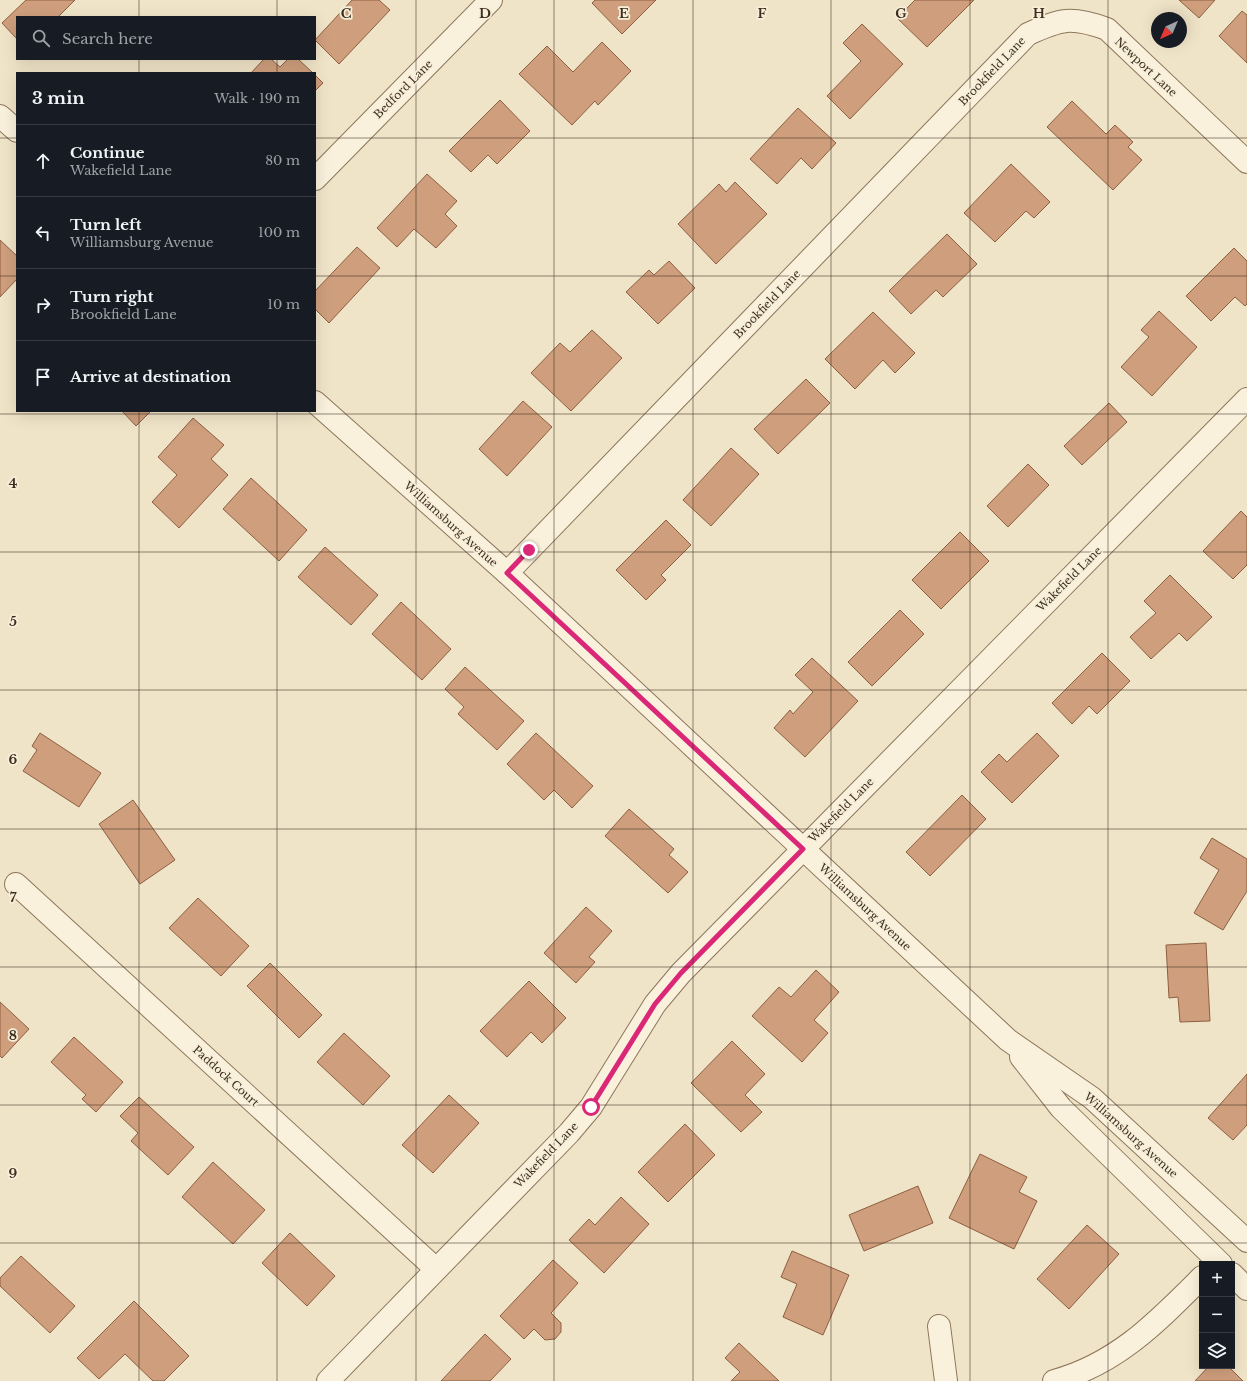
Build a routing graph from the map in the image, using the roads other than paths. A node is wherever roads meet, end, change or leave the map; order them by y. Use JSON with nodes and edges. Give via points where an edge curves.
{"nodes":[{"id":1,"x":491,"y":0,"type":"edge"},
{"id":2,"x":1028,"y":34,"type":"joint"},
{"id":3,"x":0,"y":116,"type":"edge"},
{"id":4,"x":16,"y":130,"type":"edge"},
{"id":5,"x":1247,"y":162,"type":"edge"},
{"id":6,"x":316,"y":178,"type":"edge"},
{"id":7,"x":1247,"y":399,"type":"edge"},
{"id":8,"x":316,"y":403,"type":"edge"},
{"id":9,"x":507,"y":573,"type":"junction"},
{"id":10,"x":803,"y":849,"type":"junction"},
{"id":11,"x":16,"y":884,"type":"dead end"},
{"id":12,"x":1008,"y":1040,"type":"junction"},
{"id":13,"x":1245,"y":1236,"type":"edge"},
{"id":14,"x":1216,"y":1261,"type":"edge"},
{"id":15,"x":1225,"y":1261,"type":"edge"},
{"id":16,"x":436,"y":1269,"type":"junction"},
{"id":17,"x":1235,"y":1278,"type":"edge"},
{"id":18,"x":1199,"y":1280,"type":"edge"},
{"id":19,"x":1247,"y":1289,"type":"edge"},
{"id":20,"x":939,"y":1326,"type":"dead end"},
{"id":21,"x":328,"y":1381,"type":"edge"},
{"id":22,"x":946,"y":1381,"type":"edge"},
{"id":23,"x":1054,"y":1381,"type":"edge"}],
"edges":[{"from":1,"to":6,"type":"street","name":"Bedford Lane"},
{"from":2,"to":5,"type":"street","name":"Newport Lane","via":[[1055,21],[1084,21],[1107,29]]},
{"from":2,"to":9,"type":"street","name":"Brookfield Lane"},
{"from":3,"to":4,"type":"street"},
{"from":7,"to":10,"type":"street","name":"Wakefield Lane"},
{"from":8,"to":9,"type":"street","name":"Williamsburg Avenue"},
{"from":9,"to":10,"type":"street","name":"Williamsburg Avenue"},
{"from":10,"to":12,"type":"street","name":"Williamsburg Avenue"},
{"from":10,"to":16,"type":"street","name":"Wakefield Lane","via":[[681,973],[655,1004],[591,1107],[569,1133]]},
{"from":11,"to":16,"type":"street","name":"Paddock Court"},
{"from":12,"to":13,"type":"street","name":"Williamsburg Avenue","via":[[1092,1098]]},
{"from":12,"to":14,"type":"street","name":"Williamsburg Avenue","via":[[1061,1108]]},
{"from":13,"to":15,"type":"street"},
{"from":16,"to":21,"type":"street","name":"Wakefield Lane"},
{"from":17,"to":19,"type":"street","name":"Williamsburg Avenue"},
{"from":18,"to":23,"type":"street","via":[[1146,1332],[1124,1349],[1096,1366]]},
{"from":20,"to":22,"type":"street"}]}
